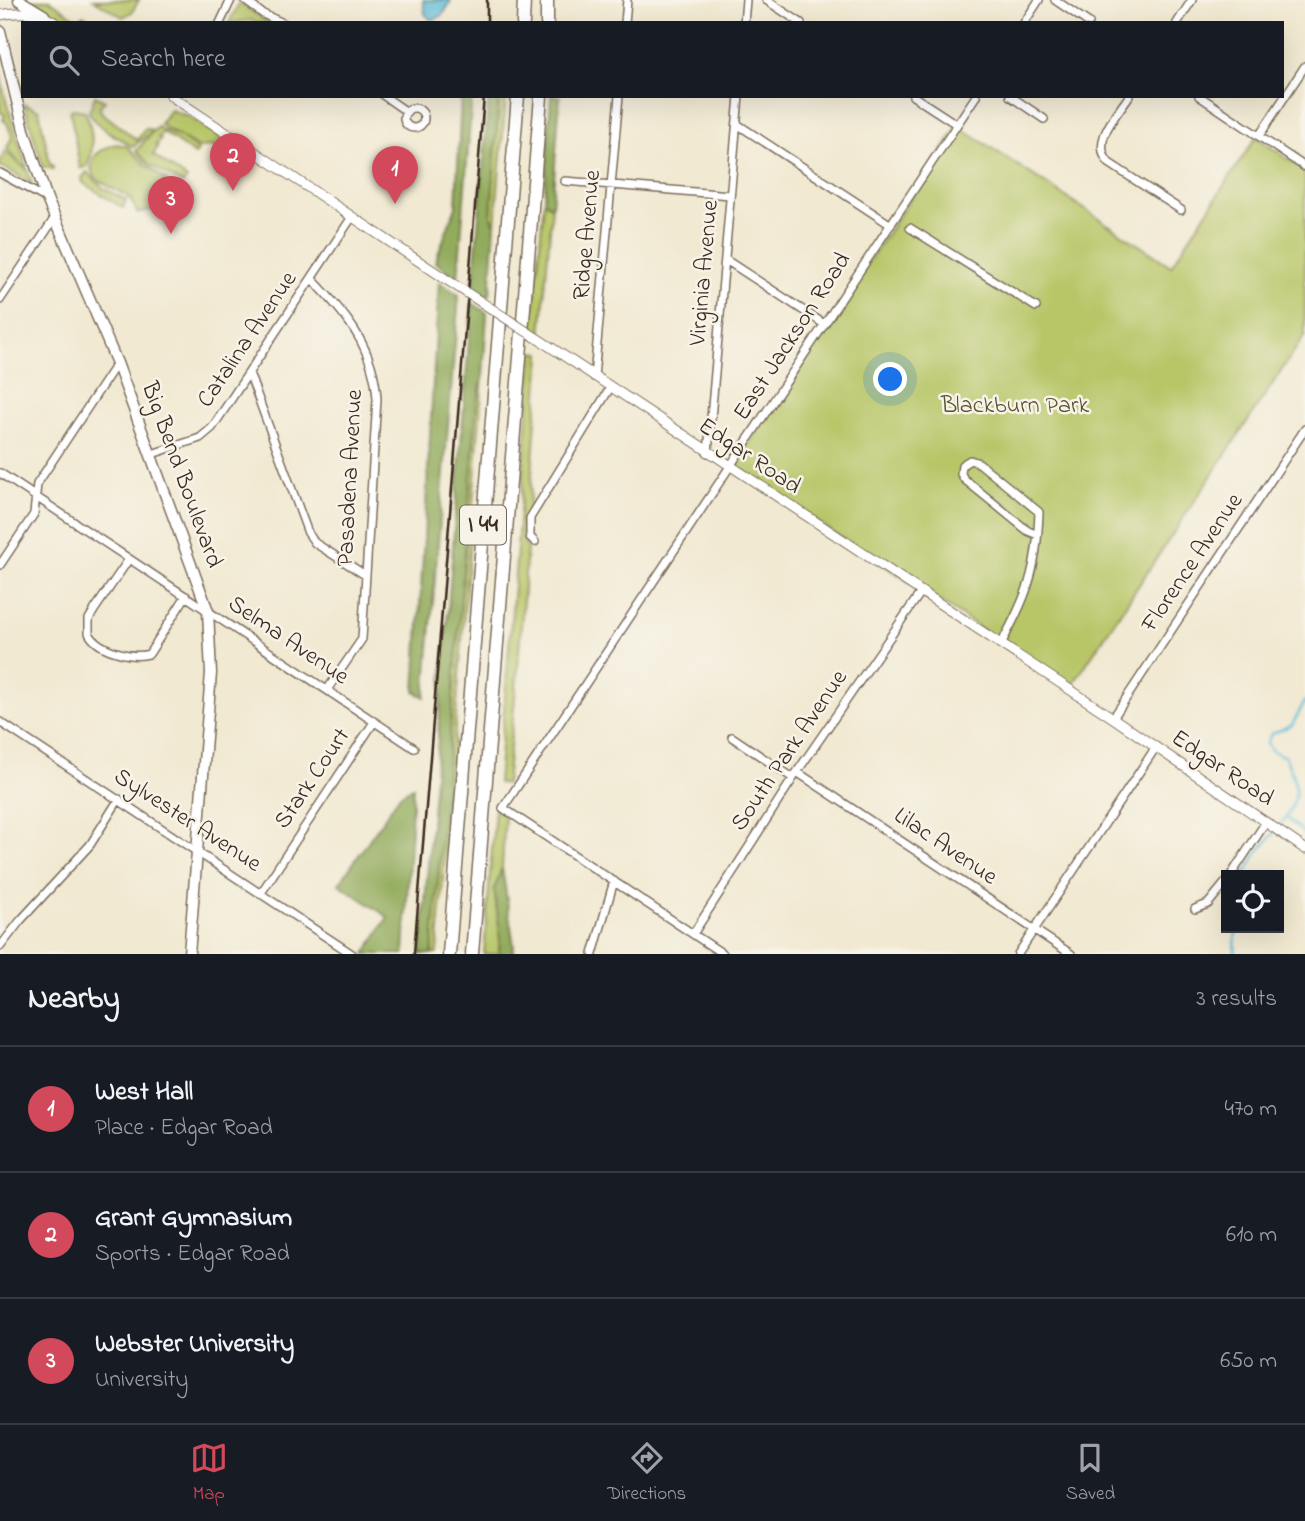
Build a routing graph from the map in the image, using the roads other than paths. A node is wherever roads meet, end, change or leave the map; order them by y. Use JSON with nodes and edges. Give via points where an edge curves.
{"nodes":[{"id":1,"x":19,"y":0,"type":"edge"},
{"id":2,"x":231,"y":0,"type":"edge"},
{"id":3,"x":244,"y":0,"type":"edge"},
{"id":4,"x":250,"y":0,"type":"edge"},
{"id":5,"x":524,"y":0,"type":"edge"},
{"id":6,"x":547,"y":0,"type":"edge"},
{"id":7,"x":626,"y":0,"type":"edge"},
{"id":8,"x":746,"y":0,"type":"edge"},
{"id":9,"x":766,"y":0,"type":"edge"},
{"id":10,"x":1039,"y":0,"type":"edge"},
{"id":11,"x":1055,"y":0,"type":"edge"},
{"id":12,"x":1192,"y":0,"type":"edge"},
{"id":13,"x":0,"y":15,"type":"edge"},
{"id":14,"x":44,"y":15,"type":"junction"},
{"id":15,"x":267,"y":15,"type":"junction"},
{"id":16,"x":53,"y":21,"type":"edge"},
{"id":17,"x":221,"y":21,"type":"edge"},
{"id":18,"x":276,"y":21,"type":"edge"},
{"id":19,"x":523,"y":21,"type":"edge"},
{"id":20,"x":547,"y":21,"type":"edge"},
{"id":21,"x":625,"y":21,"type":"edge"},
{"id":22,"x":744,"y":21,"type":"edge"},
{"id":23,"x":798,"y":21,"type":"edge"},
{"id":24,"x":1025,"y":21,"type":"edge"},
{"id":25,"x":1086,"y":21,"type":"edge"},
{"id":26,"x":1178,"y":21,"type":"edge"},
{"id":27,"x":0,"y":31,"type":"edge"},
{"id":28,"x":1305,"y":66,"type":"edge"},
{"id":29,"x":387,"y":98,"type":"edge"},
{"id":30,"x":518,"y":98,"type":"edge"},
{"id":31,"x":541,"y":98,"type":"edge"},
{"id":32,"x":619,"y":98,"type":"edge"},
{"id":33,"x":739,"y":98,"type":"edge"},
{"id":34,"x":916,"y":98,"type":"edge"},
{"id":35,"x":975,"y":98,"type":"edge"},
{"id":36,"x":1013,"y":98,"type":"edge"},
{"id":37,"x":1128,"y":98,"type":"edge"},
{"id":38,"x":1202,"y":98,"type":"edge"},
{"id":39,"x":1284,"y":98,"type":"edge"},
{"id":40,"x":1284,"y":98,"type":"edge"},
{"id":41,"x":182,"y":99,"type":"edge"},
{"id":42,"x":407,"y":112,"type":"dead end"},
{"id":43,"x":1044,"y":118,"type":"dead end"},
{"id":44,"x":737,"y":124,"type":"junction"},
{"id":45,"x":956,"y":124,"type":"junction"},
{"id":46,"x":1259,"y":136,"type":"junction"},
{"id":47,"x":1305,"y":167,"type":"edge"},
{"id":48,"x":0,"y":173,"type":"edge"},
{"id":49,"x":565,"y":181,"type":"dead end"},
{"id":50,"x":611,"y":185,"type":"junction"},
{"id":51,"x":730,"y":195,"type":"junction"},
{"id":52,"x":47,"y":199,"type":"junction"},
{"id":53,"x":1181,"y":210,"type":"dead end"},
{"id":54,"x":352,"y":217,"type":"junction"},
{"id":55,"x":54,"y":219,"type":"junction"},
{"id":56,"x":891,"y":225,"type":"junction"},
{"id":57,"x":910,"y":228,"type":"dead end"},
{"id":58,"x":726,"y":260,"type":"junction"},
{"id":59,"x":312,"y":279,"type":"junction"},
{"id":60,"x":0,"y":300,"type":"edge"},
{"id":61,"x":1036,"y":307,"type":"dead end"},
{"id":62,"x":824,"y":324,"type":"junction"},
{"id":63,"x":117,"y":363,"type":"junction"},
{"id":64,"x":248,"y":373,"type":"junction"},
{"id":65,"x":594,"y":377,"type":"junction"},
{"id":66,"x":610,"y":388,"type":"junction"},
{"id":67,"x":1305,"y":429,"type":"edge"},
{"id":68,"x":708,"y":453,"type":"junction"},
{"id":69,"x":152,"y":454,"type":"junction"},
{"id":70,"x":730,"y":468,"type":"junction"},
{"id":71,"x":0,"y":473,"type":"edge"},
{"id":72,"x":35,"y":496,"type":"junction"},
{"id":73,"x":1038,"y":535,"type":"junction"},
{"id":74,"x":535,"y":542,"type":"dead end"},
{"id":75,"x":128,"y":559,"type":"junction"},
{"id":76,"x":0,"y":565,"type":"edge"},
{"id":77,"x":365,"y":575,"type":"junction"},
{"id":78,"x":921,"y":592,"type":"junction"},
{"id":79,"x":186,"y":596,"type":"junction"},
{"id":80,"x":208,"y":611,"type":"junction"},
{"id":81,"x":1001,"y":644,"type":"junction"},
{"id":82,"x":327,"y":690,"type":"junction"},
{"id":83,"x":1114,"y":718,"type":"junction"},
{"id":84,"x":0,"y":722,"type":"edge"},
{"id":85,"x":374,"y":722,"type":"junction"},
{"id":86,"x":732,"y":737,"type":"dead end"},
{"id":87,"x":1156,"y":747,"type":"junction"},
{"id":88,"x":414,"y":748,"type":"dead end"},
{"id":89,"x":795,"y":775,"type":"junction"},
{"id":90,"x":119,"y":799,"type":"junction"},
{"id":91,"x":1273,"y":827,"type":"junction"},
{"id":92,"x":1305,"y":849,"type":"edge"},
{"id":93,"x":197,"y":851,"type":"junction"},
{"id":94,"x":1235,"y":870,"type":"edge"},
{"id":95,"x":614,"y":881,"type":"junction"},
{"id":96,"x":1221,"y":888,"type":"edge"},
{"id":97,"x":261,"y":893,"type":"junction"},
{"id":98,"x":1195,"y":909,"type":"dead end"},
{"id":99,"x":1034,"y":930,"type":"junction"},
{"id":100,"x":693,"y":934,"type":"junction"},
{"id":101,"x":0,"y":947,"type":"edge"},
{"id":102,"x":188,"y":954,"type":"edge"},
{"id":103,"x":352,"y":954,"type":"edge"},
{"id":104,"x":449,"y":954,"type":"edge"},
{"id":105,"x":472,"y":954,"type":"edge"},
{"id":106,"x":593,"y":954,"type":"edge"},
{"id":107,"x":723,"y":954,"type":"edge"},
{"id":108,"x":1018,"y":954,"type":"edge"},
{"id":109,"x":1071,"y":954,"type":"edge"}],
"edges":[{"from":1,"to":14,"type":"main road"},
{"from":2,"to":17,"type":"street"},
{"from":3,"to":15,"type":"street"},
{"from":4,"to":15,"type":"street"},
{"from":5,"to":19,"type":"highway"},
{"from":6,"to":20,"type":"highway"},
{"from":7,"to":21,"type":"street"},
{"from":8,"to":22,"type":"street"},
{"from":9,"to":23,"type":"street"},
{"from":10,"to":24,"type":"street"},
{"from":11,"to":25,"type":"street"},
{"from":12,"to":26,"type":"street"},
{"from":13,"to":14,"type":"street"},
{"from":14,"to":16,"type":"street"},
{"from":15,"to":18,"type":"street"},
{"from":27,"to":52,"type":"main road","name":"Big Bend Boulevard","via":[[24,131]]},
{"from":28,"to":40,"type":"street"},
{"from":29,"to":42,"type":"street"},
{"from":30,"to":104,"type":"highway","number":"I 44"},
{"from":31,"to":105,"type":"highway","number":"I 44"},
{"from":32,"to":50,"type":"street","name":"Ridge Avenue"},
{"from":33,"to":44,"type":"street","name":"Virginia Avenue"},
{"from":34,"to":45,"type":"street"},
{"from":35,"to":45,"type":"street","name":"East Jackson Road"},
{"from":36,"to":43,"type":"street"},
{"from":37,"to":53,"type":"street","via":[[1102,141],[1102,151],[1109,163]]},
{"from":38,"to":46,"type":"street"},
{"from":39,"to":46,"type":"street"},
{"from":41,"to":54,"type":"street","name":"Edgar Road"},
{"from":44,"to":51,"type":"street","name":"Virginia Avenue"},
{"from":44,"to":56,"type":"street"},
{"from":45,"to":56,"type":"street","name":"East Jackson Road"},
{"from":46,"to":47,"type":"street"},
{"from":48,"to":52,"type":"street"},
{"from":49,"to":50,"type":"street"},
{"from":50,"to":51,"type":"street"},
{"from":50,"to":65,"type":"street","name":"Ridge Avenue"},
{"from":51,"to":58,"type":"street","name":"Virginia Avenue"},
{"from":52,"to":55,"type":"main road","name":"Big Bend Boulevard"},
{"from":54,"to":59,"type":"street","name":"Catalina Avenue"},
{"from":54,"to":65,"type":"street","name":"Edgar Road","bridge":true},
{"from":55,"to":60,"type":"street"},
{"from":55,"to":63,"type":"main road","name":"Big Bend Boulevard"},
{"from":56,"to":62,"type":"street","name":"East Jackson Road"},
{"from":57,"to":61,"type":"street"},
{"from":58,"to":62,"type":"street"},
{"from":58,"to":68,"type":"street","name":"Virginia Avenue"},
{"from":59,"to":64,"type":"street","name":"Catalina Avenue"},
{"from":59,"to":77,"type":"street","name":"Pasadena Avenue","via":[[356,329],[376,380]]},
{"from":62,"to":70,"type":"street","name":"East Jackson Road"},
{"from":63,"to":69,"type":"main road","name":"Big Bend Boulevard"},
{"from":63,"to":72,"type":"street","via":[[37,484]]},
{"from":64,"to":69,"type":"street","name":"Catalina Avenue","via":[[207,433]]},
{"from":64,"to":77,"type":"street","via":[[308,533],[315,543]]},
{"from":65,"to":66,"type":"street","name":"Edgar Road"},
{"from":66,"to":68,"type":"street","name":"Edgar Road"},
{"from":66,"to":74,"type":"street","via":[[530,519],[530,537]]},
{"from":67,"to":83,"type":"street","name":"Florence Avenue"},
{"from":68,"to":70,"type":"street","name":"Edgar Road"},
{"from":69,"to":80,"type":"main road","name":"Big Bend Boulevard"},
{"from":70,"to":78,"type":"street","name":"Edgar Road"},
{"from":70,"to":95,"type":"street","name":"East Jackson Road","via":[[503,808]]},
{"from":71,"to":72,"type":"street","name":"Selma Avenue"},
{"from":72,"to":75,"type":"street","name":"Selma Avenue"},
{"from":72,"to":76,"type":"street","via":[[34,514]]},
{"from":73,"to":73,"type":"street","via":[[1039,512],[979,463],[970,460],[962,465],[964,479]]},
{"from":73,"to":81,"type":"street","via":[[1028,593]]},
{"from":75,"to":79,"type":"street","name":"Selma Avenue"},
{"from":75,"to":79,"type":"street","via":[[89,620],[89,633],[98,644],[149,654]]},
{"from":77,"to":82,"type":"street","name":"Pasadena Avenue","via":[[362,639]]},
{"from":78,"to":81,"type":"street","name":"Edgar Road"},
{"from":78,"to":89,"type":"street","name":"South Park Avenue"},
{"from":79,"to":80,"type":"street","name":"Selma Avenue"},
{"from":80,"to":82,"type":"street","name":"Selma Avenue"},
{"from":80,"to":93,"type":"main road","name":"Big Bend Boulevard","via":[[211,673]]},
{"from":81,"to":83,"type":"street","name":"Edgar Road"},
{"from":82,"to":85,"type":"street","name":"Selma Avenue"},
{"from":83,"to":87,"type":"street","name":"Edgar Road"},
{"from":84,"to":90,"type":"street","name":"Sylvester Avenue"},
{"from":85,"to":88,"type":"street","name":"Selma Avenue"},
{"from":85,"to":97,"type":"street","name":"Stark Court"},
{"from":86,"to":89,"type":"street","name":"Lilac Avenue"},
{"from":87,"to":91,"type":"street","name":"Edgar Road"},
{"from":87,"to":99,"type":"street"},
{"from":89,"to":99,"type":"street","name":"Lilac Avenue"},
{"from":89,"to":100,"type":"street","name":"South Park Avenue"},
{"from":90,"to":93,"type":"street","name":"Sylvester Avenue"},
{"from":90,"to":101,"type":"street","via":[[90,845]]},
{"from":91,"to":92,"type":"street","name":"Edgar Road"},
{"from":91,"to":94,"type":"street"},
{"from":93,"to":97,"type":"street","name":"Sylvester Avenue"},
{"from":93,"to":102,"type":"main road","name":"Big Bend Boulevard"},
{"from":95,"to":100,"type":"street"},
{"from":95,"to":106,"type":"street"},
{"from":96,"to":98,"type":"street","via":[[1208,904]]},
{"from":97,"to":103,"type":"street","name":"Sylvester Avenue"},
{"from":99,"to":108,"type":"street"},
{"from":99,"to":109,"type":"street","name":"Lilac Avenue"},
{"from":100,"to":107,"type":"street"}]}
